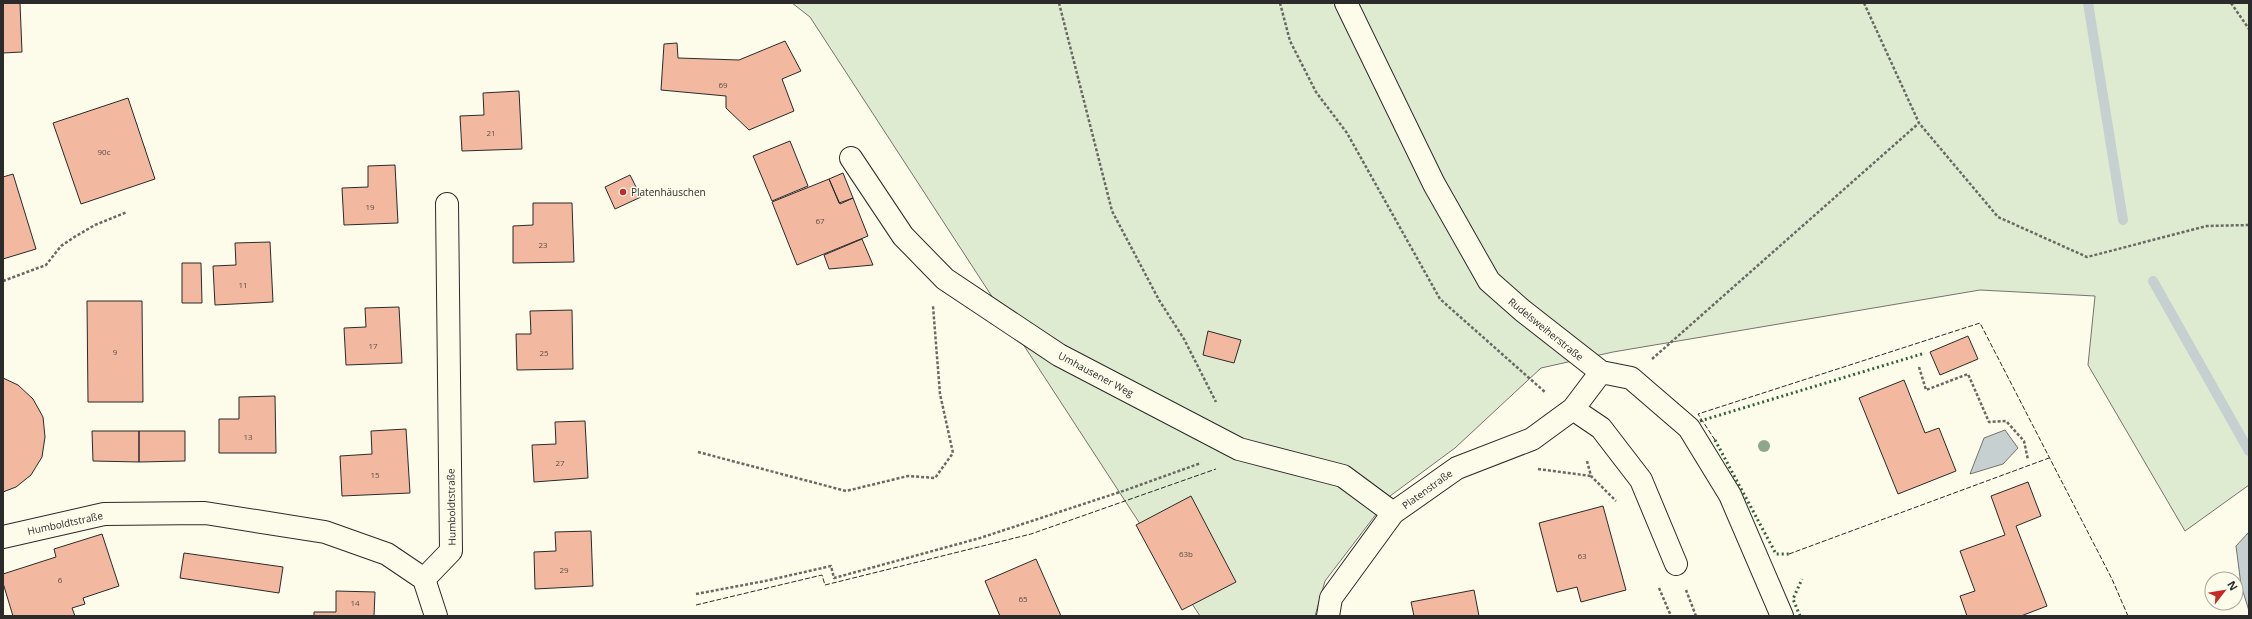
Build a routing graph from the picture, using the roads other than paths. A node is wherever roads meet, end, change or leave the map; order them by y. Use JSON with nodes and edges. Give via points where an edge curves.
{"nodes":[{"id":1,"x":1346,"y":3,"type":"edge"},
{"id":2,"x":851,"y":158,"type":"dead end"},
{"id":3,"x":447,"y":204,"type":"dead end"},
{"id":4,"x":1601,"y":372,"type":"junction"},
{"id":5,"x":1573,"y":409,"type":"junction"},
{"id":6,"x":1393,"y":513,"type":"junction"},
{"id":7,"x":3,"y":537,"type":"edge"},
{"id":8,"x":1676,"y":564,"type":"dead end"},
{"id":9,"x":424,"y":578,"type":"junction"},
{"id":10,"x":436,"y":616,"type":"edge"},
{"id":11,"x":1328,"y":616,"type":"edge"},
{"id":12,"x":1782,"y":616,"type":"edge"}],
"edges":[{"from":1,"to":4,"type":"street","name":"Rudelsweiherstraße","via":[[1434,184],[1489,281]]},
{"from":2,"to":6,"type":"street","name":"Umhausener Weg","via":[[903,236],[945,278],[1059,355],[1239,449],[1343,476]]},
{"from":3,"to":9,"type":"street","name":"Humboldtstraße","via":[[451,550]]},
{"from":4,"to":5,"type":"street","name":"Platenstraße"},
{"from":4,"to":12,"type":"street","name":"Rudelsweiherstraße","via":[[1631,378],[1689,428],[1730,495]]},
{"from":5,"to":6,"type":"street","name":"Platenstraße","via":[[1532,439],[1457,468]]},
{"from":5,"to":8,"type":"street","via":[[1601,428],[1641,480]]},
{"from":6,"to":11,"type":"street","name":"Platenstraße","via":[[1331,598]]},
{"from":7,"to":9,"type":"street","name":"Humboldtstraße","via":[[104,514],[205,513],[325,532],[387,554]]},
{"from":9,"to":10,"type":"street"}]}
